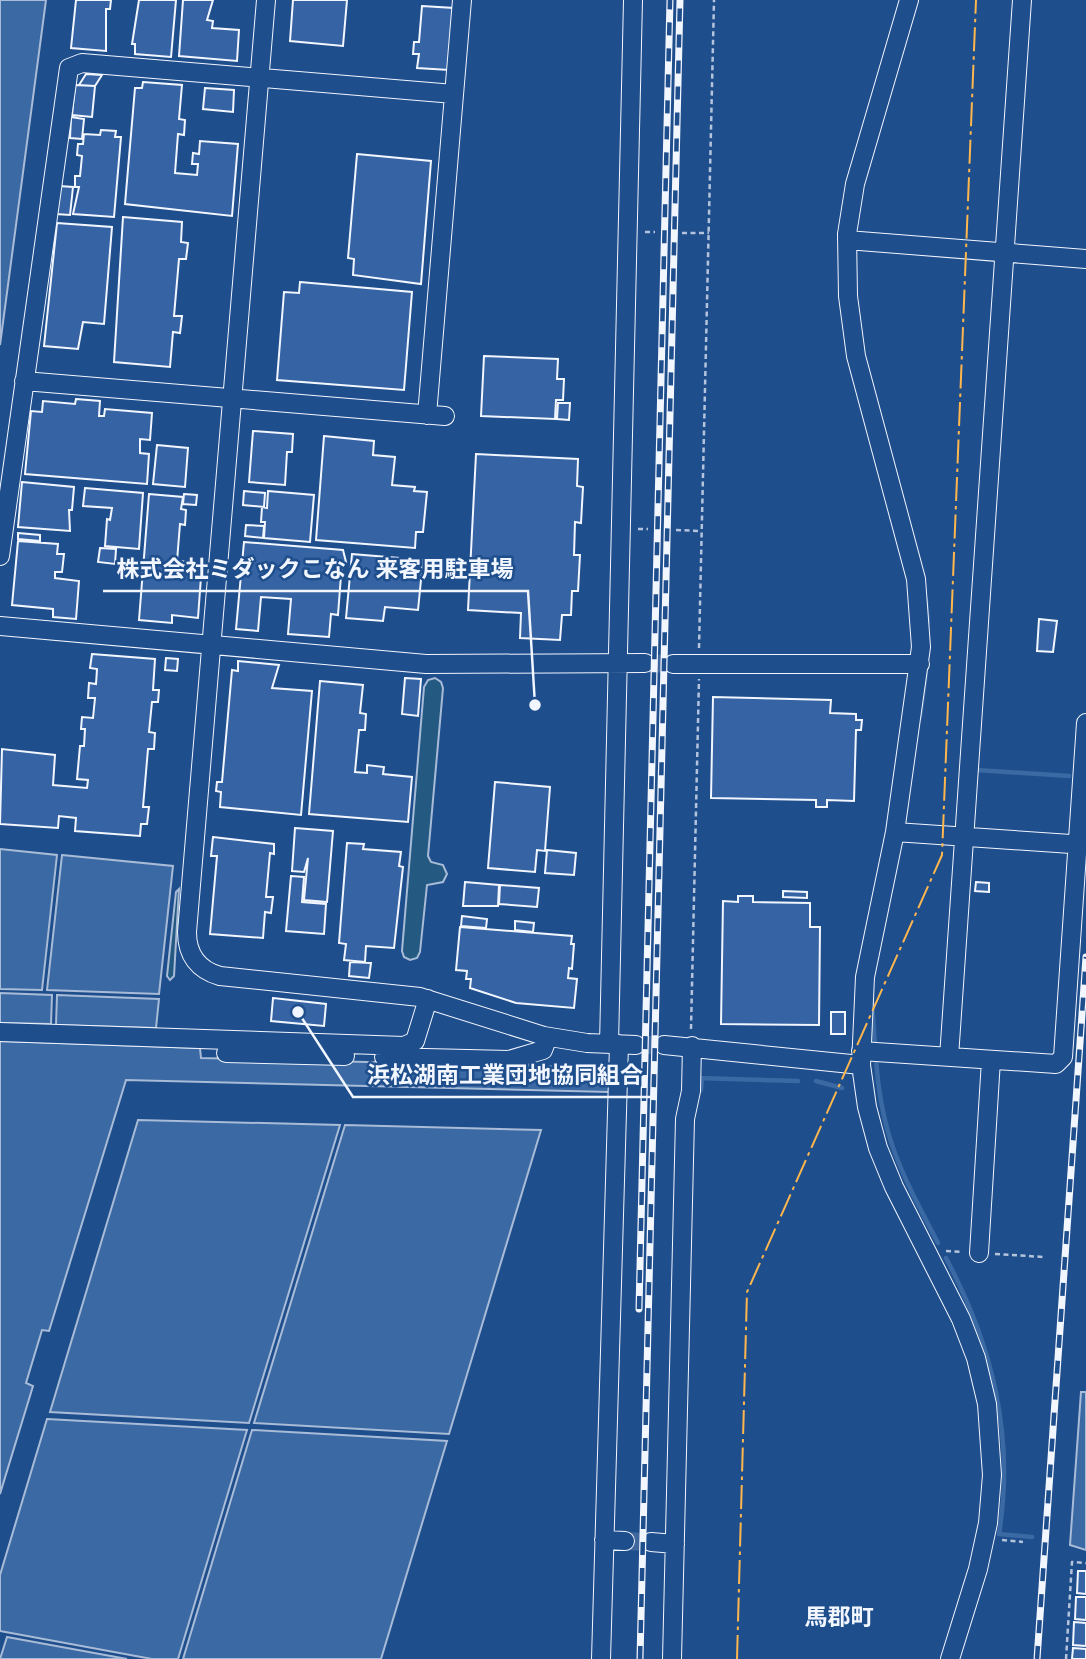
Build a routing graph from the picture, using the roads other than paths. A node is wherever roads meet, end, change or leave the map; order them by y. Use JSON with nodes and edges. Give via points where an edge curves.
{"nodes":[{"id":1,"x":266,"y":0,"type":"edge"},
{"id":2,"x":462,"y":0,"type":"edge"},
{"id":3,"x":633,"y":0,"type":"edge"},
{"id":4,"x":909,"y":0,"type":"edge"},
{"id":5,"x":1022,"y":0,"type":"edge"},
{"id":6,"x":260,"y":78,"type":"junction"},
{"id":7,"x":454,"y":94,"type":"junction"},
{"id":8,"x":847,"y":240,"type":"junction"},
{"id":9,"x":1005,"y":252,"type":"junction"},
{"id":10,"x":1086,"y":259,"type":"edge"},
{"id":11,"x":24,"y":381,"type":"junction"},
{"id":12,"x":233,"y":398,"type":"junction"},
{"id":13,"x":0,"y":556,"type":"edge"},
{"id":14,"x":2,"y":627,"type":"edge"},
{"id":15,"x":212,"y":646,"type":"junction"},
{"id":16,"x":617,"y":662,"type":"junction"},
{"id":17,"x":645,"y":663,"type":"tunnel mouth"},
{"id":18,"x":673,"y":664,"type":"tunnel mouth"},
{"id":19,"x":920,"y":664,"type":"junction"},
{"id":20,"x":1086,"y":723,"type":"edge"},
{"id":21,"x":895,"y":832,"type":"junction"},
{"id":22,"x":964,"y":837,"type":"junction"},
{"id":23,"x":1082,"y":844,"type":"edge"},
{"id":24,"x":428,"y":999,"type":"junction"},
{"id":25,"x":0,"y":1032,"type":"edge"},
{"id":26,"x":548,"y":1037,"type":"junction"},
{"id":27,"x":621,"y":1044,"type":"junction"},
{"id":28,"x":664,"y":1045,"type":"tunnel mouth"},
{"id":29,"x":692,"y":1046,"type":"junction"},
{"id":30,"x":226,"y":1053,"type":"dead end"},
{"id":31,"x":949,"y":1057,"type":"junction"},
{"id":32,"x":861,"y":1058,"type":"junction"},
{"id":33,"x":991,"y":1060,"type":"junction"},
{"id":34,"x":979,"y":1253,"type":"dead end"},
{"id":35,"x":604,"y":1540,"type":"junction"},
{"id":36,"x":625,"y":1541,"type":"tunnel mouth"},
{"id":37,"x":652,"y":1542,"type":"tunnel mouth"},
{"id":38,"x":675,"y":1544,"type":"junction"},
{"id":39,"x":601,"y":1659,"type":"edge"},
{"id":40,"x":673,"y":1659,"type":"edge"},
{"id":41,"x":950,"y":1659,"type":"edge"}],
"edges":[{"from":1,"to":6,"type":"street"},
{"from":2,"to":7,"type":"street"},
{"from":3,"to":16,"type":"street"},
{"from":4,"to":8,"type":"street","via":[[855,184]]},
{"from":5,"to":9,"type":"street"},
{"from":6,"to":7,"type":"street"},
{"from":6,"to":11,"type":"street","via":[[82,62],[69,68]]},
{"from":6,"to":12,"type":"street"},
{"from":7,"to":12,"type":"street","via":[[436,415]]},
{"from":8,"to":9,"type":"street"},
{"from":8,"to":19,"type":"street","via":[[856,356],[916,579]]},
{"from":9,"to":10,"type":"street"},
{"from":9,"to":22,"type":"street"},
{"from":11,"to":12,"type":"street"},
{"from":11,"to":13,"type":"street"},
{"from":12,"to":15,"type":"street"},
{"from":14,"to":15,"type":"street"},
{"from":15,"to":16,"type":"street","via":[[446,665]]},
{"from":15,"to":24,"type":"street","via":[[187,932],[192,957],[204,970],[220,976]]},
{"from":16,"to":17,"type":"street"},
{"from":16,"to":27,"type":"street"},
{"from":18,"to":19,"type":"street"},
{"from":19,"to":21,"type":"street"},
{"from":20,"to":23,"type":"street"},
{"from":21,"to":22,"type":"street"},
{"from":21,"to":32,"type":"street","via":[[865,977]]},
{"from":22,"to":23,"type":"street"},
{"from":22,"to":31,"type":"street"},
{"from":23,"to":33,"type":"street","via":[[1063,1058],[1056,1064]]},
{"from":24,"to":25,"type":"street","via":[[415,1041],[404,1046]]},
{"from":24,"to":26,"type":"street"},
{"from":26,"to":27,"type":"street"},
{"from":26,"to":30,"type":"street","via":[[538,1053],[509,1060]]},
{"from":27,"to":35,"type":"street"},
{"from":28,"to":29,"type":"street"},
{"from":29,"to":32,"type":"street"},
{"from":29,"to":38,"type":"street","via":[[685,1119]]},
{"from":31,"to":32,"type":"street"},
{"from":31,"to":33,"type":"street"},
{"from":32,"to":41,"type":"street","via":[[871,1128],[885,1168],[953,1300],[976,1358],[986,1405],[991,1451],[985,1538]]},
{"from":33,"to":34,"type":"street"},
{"from":35,"to":36,"type":"street"},
{"from":35,"to":39,"type":"street"},
{"from":37,"to":38,"type":"street"},
{"from":38,"to":40,"type":"street"}]}
